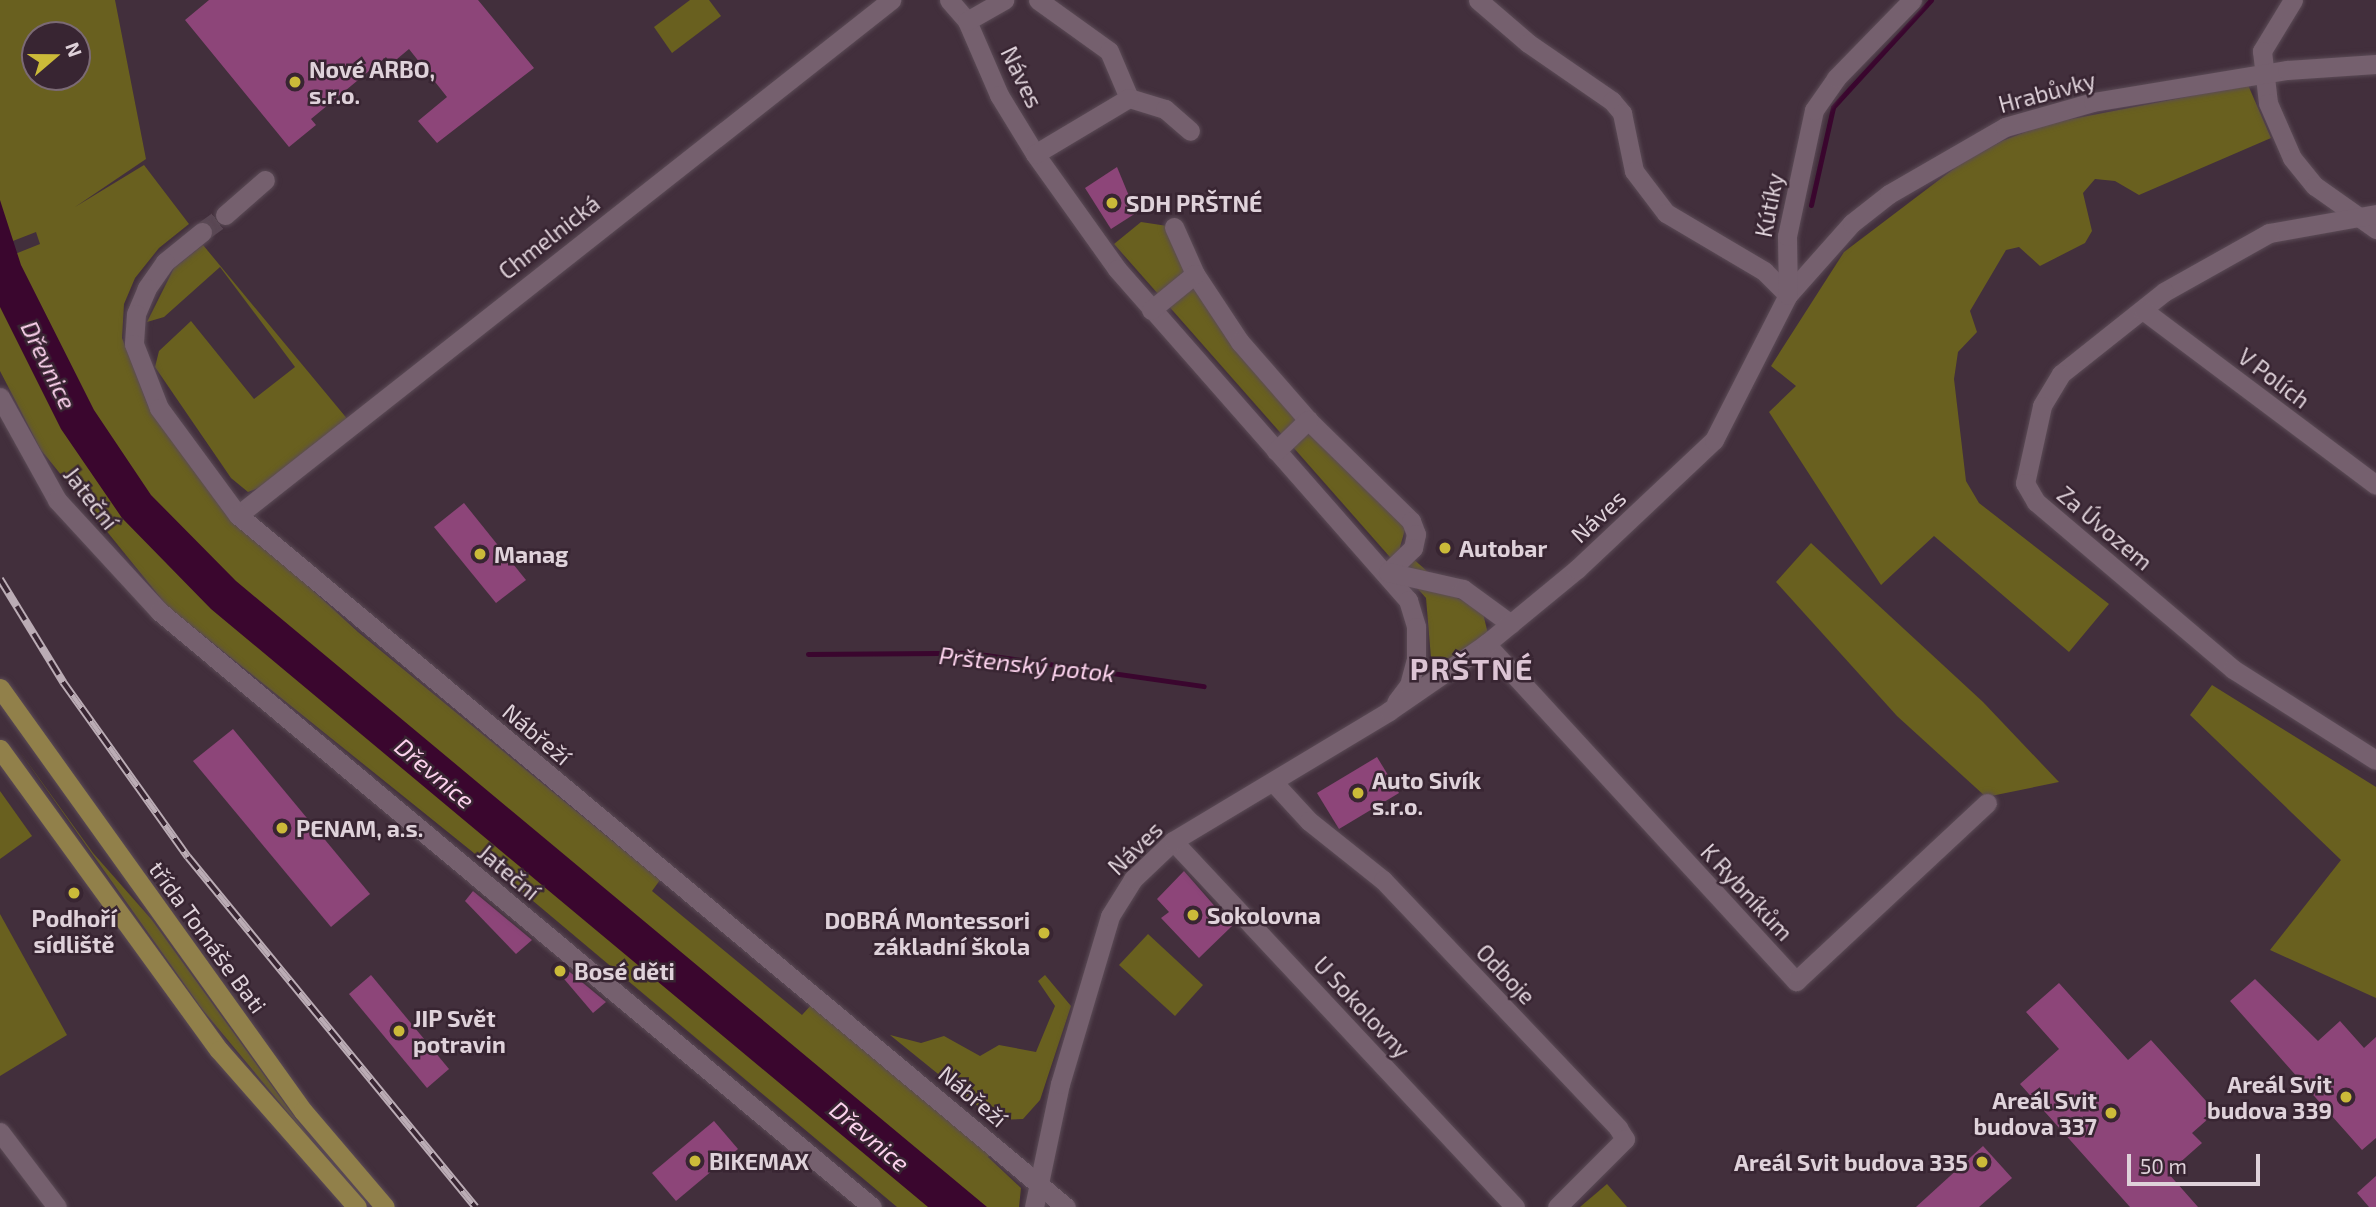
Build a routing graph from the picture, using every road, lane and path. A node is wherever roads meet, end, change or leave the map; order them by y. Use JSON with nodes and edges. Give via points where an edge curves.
{"nodes":[{"id":1,"x":891,"y":0,"type":"edge"},
{"id":2,"x":949,"y":0,"type":"edge"},
{"id":3,"x":1004,"y":0,"type":"edge"},
{"id":4,"x":1038,"y":0,"type":"edge"},
{"id":5,"x":1478,"y":0,"type":"edge"},
{"id":6,"x":1912,"y":0,"type":"edge"},
{"id":7,"x":2294,"y":0,"type":"edge"},
{"id":8,"x":967,"y":21,"type":"junction"},
{"id":9,"x":2376,"y":64,"type":"edge"},
{"id":10,"x":2261,"y":75,"type":"junction"},
{"id":11,"x":1129,"y":98,"type":"junction"},
{"id":12,"x":1190,"y":131,"type":"dead end"},
{"id":13,"x":1035,"y":154,"type":"junction"},
{"id":14,"x":265,"y":180,"type":"dead end"},
{"id":15,"x":225,"y":215,"type":"tunnel mouth"},
{"id":16,"x":2366,"y":215,"type":"edge"},
{"id":17,"x":1174,"y":227,"type":"dead end"},
{"id":18,"x":2376,"y":229,"type":"edge"},
{"id":19,"x":202,"y":232,"type":"tunnel mouth"},
{"id":20,"x":1195,"y":274,"type":"junction"},
{"id":21,"x":1788,"y":295,"type":"junction"},
{"id":22,"x":1151,"y":310,"type":"junction"},
{"id":23,"x":2143,"y":310,"type":"junction"},
{"id":24,"x":0,"y":397,"type":"edge"},
{"id":25,"x":1308,"y":421,"type":"junction"},
{"id":26,"x":1714,"y":440,"type":"joint"},
{"id":27,"x":1276,"y":451,"type":"junction"},
{"id":28,"x":2376,"y":485,"type":"edge"},
{"id":29,"x":239,"y":515,"type":"junction"},
{"id":30,"x":1388,"y":572,"type":"junction"},
{"id":31,"x":1511,"y":624,"type":"junction"},
{"id":32,"x":1486,"y":645,"type":"junction"},
{"id":33,"x":0,"y":688,"type":"edge"},
{"id":34,"x":7,"y":712,"type":"edge"},
{"id":35,"x":1390,"y":712,"type":"junction"},
{"id":36,"x":0,"y":749,"type":"edge"},
{"id":37,"x":2376,"y":760,"type":"edge"},
{"id":38,"x":1274,"y":783,"type":"junction"},
{"id":39,"x":1987,"y":803,"type":"dead end"},
{"id":40,"x":1173,"y":841,"type":"junction"},
{"id":41,"x":0,"y":1132,"type":"edge"},
{"id":42,"x":1041,"y":1185,"type":"junction"},
{"id":43,"x":57,"y":1207,"type":"edge"},
{"id":44,"x":357,"y":1207,"type":"edge"},
{"id":45,"x":385,"y":1207,"type":"edge"},
{"id":46,"x":872,"y":1207,"type":"edge"},
{"id":47,"x":1034,"y":1207,"type":"edge"},
{"id":48,"x":1066,"y":1207,"type":"edge"},
{"id":49,"x":1515,"y":1207,"type":"edge"},
{"id":50,"x":1557,"y":1207,"type":"edge"}],
"edges":[{"from":1,"to":29,"type":"street","name":"Chmelnická"},
{"from":2,"to":8,"type":"street","name":"Náves"},
{"from":3,"to":8,"type":"street"},
{"from":4,"to":11,"type":"street","via":[[1109,51]]},
{"from":5,"to":21,"type":"street","via":[[1622,113],[1634,171],[1666,213],[1764,271]]},
{"from":6,"to":21,"type":"street","name":"Kútíky","via":[[1836,78],[1814,110],[1787,236]]},
{"from":7,"to":10,"type":"street","via":[[2268,35]]},
{"from":8,"to":13,"type":"street","name":"Náves","via":[[999,94]]},
{"from":9,"to":10,"type":"street","name":"Hrabůvky"},
{"from":10,"to":16,"type":"street","via":[[2292,158],[2315,186]]},
{"from":10,"to":21,"type":"street","name":"Hrabůvky","via":[[2093,102],[2006,127],[1889,194],[1852,223]]},
{"from":11,"to":12,"type":"street","via":[[1165,109]]},
{"from":11,"to":13,"type":"street"},
{"from":13,"to":22,"type":"street","name":"Náves"},
{"from":14,"to":15,"type":"street"},
{"from":16,"to":18,"type":"street"},
{"from":16,"to":23,"type":"street","name":"Za Úvozem","via":[[2269,233]]},
{"from":17,"to":20,"type":"street"},
{"from":19,"to":29,"type":"street","name":"Nábřeží","via":[[165,262],[147,288],[136,314],[134,344],[159,408]]},
{"from":20,"to":22,"type":"street"},
{"from":20,"to":25,"type":"street","via":[[1240,342]]},
{"from":21,"to":26,"type":"street","name":"Kútíky"},
{"from":22,"to":27,"type":"street","name":"Náves"},
{"from":23,"to":28,"type":"street","name":"V Polích"},
{"from":23,"to":37,"type":"street","name":"Za Úvozem","via":[[2054,385],[2027,467],[2028,492],[2233,669]]},
{"from":24,"to":46,"type":"street","name":"Jateční","via":[[57,500],[159,611]]},
{"from":25,"to":27,"type":"street"},
{"from":25,"to":30,"type":"street","via":[[1411,522],[1416,534],[1413,548]]},
{"from":26,"to":31,"type":"street","name":"Náves"},
{"from":27,"to":30,"type":"street","name":"Náves"},
{"from":29,"to":42,"type":"street","name":"Nábřeží"},
{"from":30,"to":31,"type":"street","via":[[1463,589]]},
{"from":30,"to":35,"type":"street","name":"Náves","via":[[1408,600],[1416,627],[1409,685]]},
{"from":31,"to":32,"type":"street","name":"Náves"},
{"from":32,"to":35,"type":"street","name":"Náves"},
{"from":32,"to":39,"type":"street","name":"K Rybníkům","via":[[1796,981]]},
{"from":33,"to":34,"type":"main road","name":"třída Tomáše Bati"},
{"from":34,"to":45,"type":"main road","name":"třída Tomáše Bati","via":[[303,1111]]},
{"from":35,"to":38,"type":"street","name":"Náves"},
{"from":36,"to":44,"type":"main road","via":[[219,1050]]},
{"from":38,"to":40,"type":"street","name":"Náves"},
{"from":38,"to":50,"type":"street","name":"Odboje","via":[[1309,821],[1383,880],[1618,1128],[1625,1139]]},
{"from":40,"to":42,"type":"street","name":"Náves","via":[[1133,879],[1110,916],[1060,1084]]},
{"from":40,"to":49,"type":"street","name":"U Sokolovny"},
{"from":41,"to":43,"type":"street"},
{"from":42,"to":47,"type":"street","name":"Náves"},
{"from":42,"to":48,"type":"street","name":"Nábřeží"}]}
